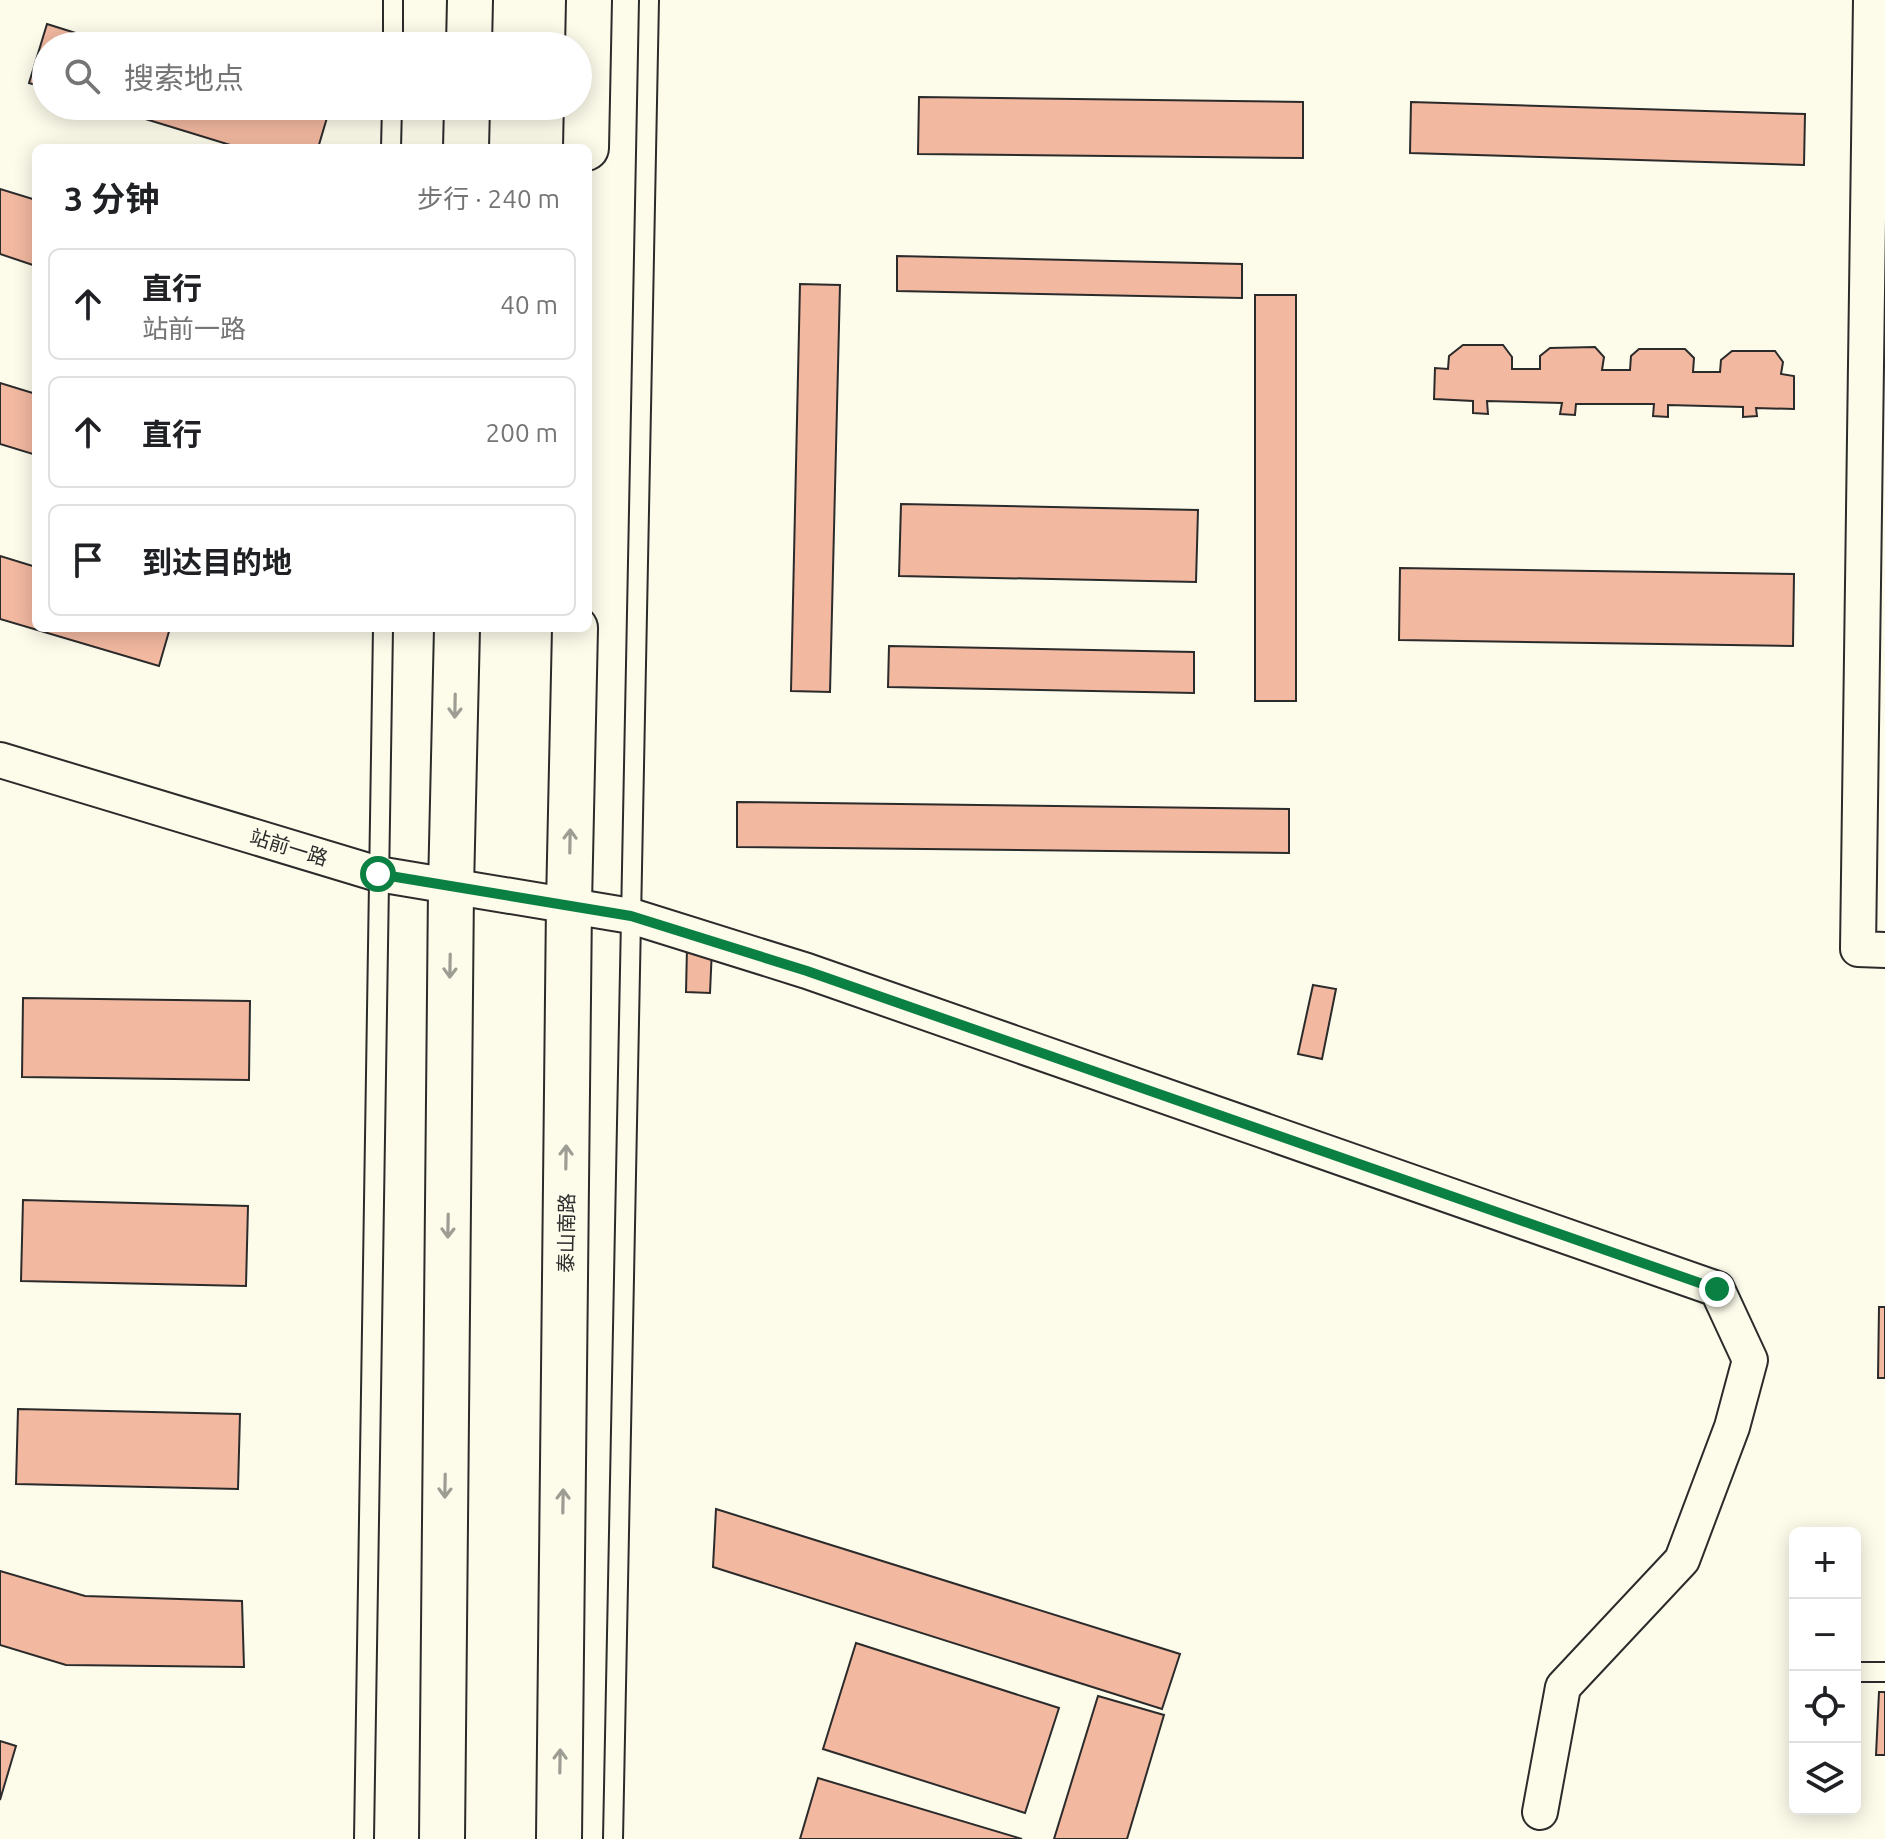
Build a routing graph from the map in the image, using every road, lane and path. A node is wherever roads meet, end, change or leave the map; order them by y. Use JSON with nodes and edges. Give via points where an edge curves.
{"nodes":[{"id":1,"x":393,"y":0,"type":"edge"},
{"id":2,"x":470,"y":0,"type":"edge"},
{"id":3,"x":589,"y":0,"type":"edge"},
{"id":4,"x":649,"y":0,"type":"edge"},
{"id":5,"x":1871,"y":0,"type":"edge"},
{"id":6,"x":393,"y":32,"type":"edge"},
{"id":7,"x":469,"y":32,"type":"edge"},
{"id":8,"x":588,"y":32,"type":"edge"},
{"id":9,"x":392,"y":120,"type":"edge"},
{"id":10,"x":467,"y":120,"type":"edge"},
{"id":11,"x":587,"y":120,"type":"edge"},
{"id":12,"x":391,"y":144,"type":"edge"},
{"id":13,"x":466,"y":144,"type":"edge"},
{"id":14,"x":586,"y":144,"type":"edge"},
{"id":15,"x":1874,"y":505,"type":"edge"},
{"id":16,"x":383,"y":632,"type":"edge"},
{"id":17,"x":457,"y":632,"type":"edge"},
{"id":18,"x":575,"y":632,"type":"edge"},
{"id":19,"x":0,"y":760,"type":"edge"},
{"id":20,"x":378,"y":874,"type":"junction"},
{"id":21,"x":451,"y":888,"type":"junction"},
{"id":22,"x":569,"y":904,"type":"junction"},
{"id":23,"x":631,"y":916,"type":"junction"},
{"id":24,"x":1885,"y":950,"type":"edge"},
{"id":25,"x":1861,"y":1672,"type":"edge"},
{"id":26,"x":1885,"y":1672,"type":"edge"},
{"id":27,"x":1540,"y":1812,"type":"dead end"},
{"id":28,"x":364,"y":1839,"type":"edge"},
{"id":29,"x":442,"y":1839,"type":"edge"},
{"id":30,"x":559,"y":1839,"type":"edge"},
{"id":31,"x":613,"y":1839,"type":"edge"}],
"edges":[{"from":1,"to":6,"type":"lane"},
{"from":2,"to":7,"type":"street"},
{"from":3,"to":8,"type":"street"},
{"from":4,"to":23,"type":"lane"},
{"from":5,"to":15,"type":"street"},
{"from":9,"to":12,"type":"lane"},
{"from":10,"to":13,"type":"street"},
{"from":11,"to":14,"type":"street"},
{"from":15,"to":24,"type":"street","via":[[1858,949]]},
{"from":16,"to":20,"type":"lane"},
{"from":17,"to":21,"type":"street","one_way":true},
{"from":22,"to":18,"type":"street","name":"泰山南路","one_way":true},
{"from":19,"to":20,"type":"street","name":"站前一路"},
{"from":20,"to":21,"type":"street","name":"站前一路"},
{"from":20,"to":28,"type":"lane"},
{"from":21,"to":22,"type":"street","name":"站前一路"},
{"from":21,"to":29,"type":"street","one_way":true},
{"from":22,"to":23,"type":"street","name":"站前一路"},
{"from":30,"to":22,"type":"street","name":"泰山南路","one_way":true},
{"from":23,"to":27,"type":"street","name":"站前一路","via":[[807,971],[1717,1289],[1750,1360],[1732,1427],[1682,1560],[1563,1687]]},
{"from":23,"to":31,"type":"lane"},
{"from":25,"to":26,"type":"lane"}]}
